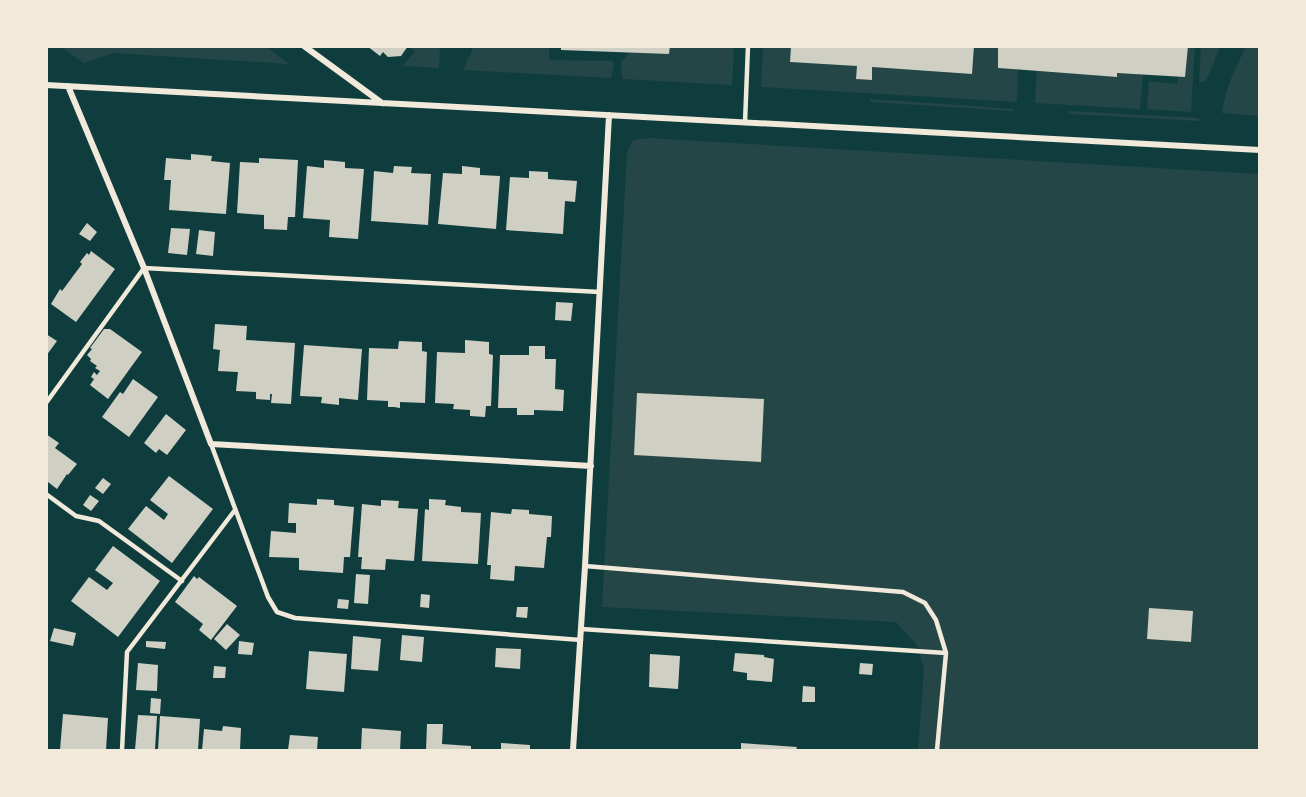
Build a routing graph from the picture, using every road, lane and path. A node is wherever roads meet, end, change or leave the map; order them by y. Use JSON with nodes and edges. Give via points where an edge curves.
{"nodes":[{"id":1,"x":303,"y":46,"type":"edge"},
{"id":2,"x":748,"y":46,"type":"edge"},
{"id":3,"x":46,"y":85,"type":"edge"},
{"id":4,"x":68,"y":86,"type":"junction"},
{"id":5,"x":382,"y":103,"type":"junction"},
{"id":6,"x":609,"y":115,"type":"junction"},
{"id":7,"x":745,"y":123,"type":"junction"},
{"id":8,"x":1260,"y":150,"type":"edge"},
{"id":9,"x":144,"y":268,"type":"junction"},
{"id":10,"x":600,"y":292,"type":"junction"},
{"id":11,"x":46,"y":403,"type":"edge"},
{"id":12,"x":211,"y":444,"type":"junction"},
{"id":13,"x":591,"y":466,"type":"junction"},
{"id":14,"x":46,"y":494,"type":"edge"},
{"id":15,"x":235,"y":510,"type":"junction"},
{"id":16,"x":585,"y":566,"type":"junction"},
{"id":17,"x":182,"y":581,"type":"junction"},
{"id":18,"x":581,"y":629,"type":"junction"},
{"id":19,"x":581,"y":640,"type":"junction"},
{"id":20,"x":946,"y":653,"type":"junction"},
{"id":21,"x":122,"y":750,"type":"edge"},
{"id":22,"x":573,"y":750,"type":"edge"},
{"id":23,"x":937,"y":750,"type":"edge"}],
"edges":[{"from":1,"to":5,"type":"street"},
{"from":2,"to":7,"type":"lane"},
{"from":3,"to":4,"type":"street"},
{"from":4,"to":5,"type":"street"},
{"from":4,"to":9,"type":"street"},
{"from":5,"to":6,"type":"street"},
{"from":6,"to":7,"type":"street"},
{"from":6,"to":10,"type":"street"},
{"from":7,"to":8,"type":"street"},
{"from":9,"to":10,"type":"lane"},
{"from":9,"to":11,"type":"lane"},
{"from":9,"to":12,"type":"street"},
{"from":10,"to":13,"type":"street"},
{"from":12,"to":13,"type":"street"},
{"from":12,"to":15,"type":"lane"},
{"from":13,"to":16,"type":"street"},
{"from":14,"to":17,"type":"lane","via":[[76,516],[99,521]]},
{"from":15,"to":17,"type":"lane"},
{"from":15,"to":19,"type":"lane","via":[[277,612],[295,618]]},
{"from":16,"to":18,"type":"street"},
{"from":16,"to":20,"type":"lane","via":[[903,592],[925,603],[936,620]]},
{"from":17,"to":21,"type":"lane","via":[[128,651]]},
{"from":18,"to":19,"type":"street"},
{"from":18,"to":20,"type":"lane"},
{"from":19,"to":22,"type":"street"},
{"from":20,"to":23,"type":"lane"}]}
